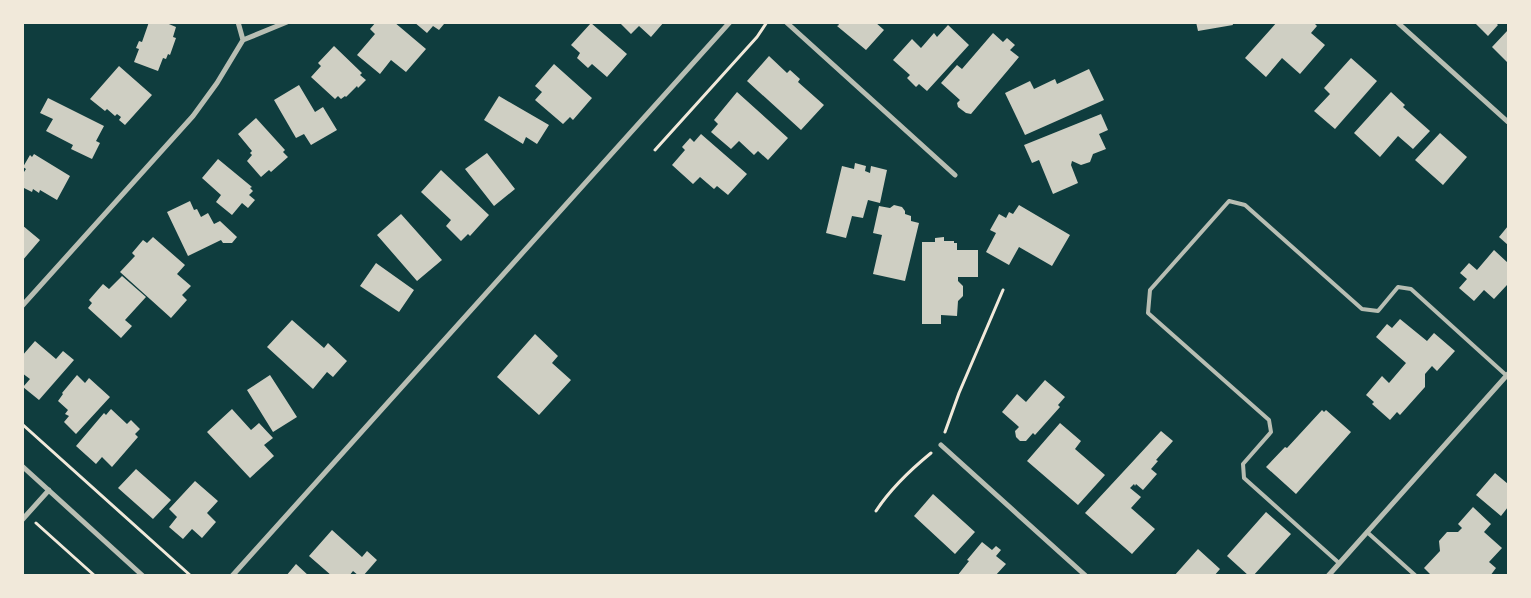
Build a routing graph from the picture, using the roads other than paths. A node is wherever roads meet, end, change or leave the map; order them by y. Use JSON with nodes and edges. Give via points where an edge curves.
{"nodes":[{"id":1,"x":238,"y":22,"type":"edge"},
{"id":2,"x":287,"y":22,"type":"edge"},
{"id":3,"x":730,"y":22,"type":"edge"},
{"id":4,"x":786,"y":22,"type":"edge"},
{"id":5,"x":1397,"y":22,"type":"edge"},
{"id":6,"x":243,"y":40,"type":"junction"},
{"id":7,"x":1508,"y":122,"type":"edge"},
{"id":8,"x":955,"y":176,"type":"dead end"},
{"id":9,"x":22,"y":306,"type":"edge"},
{"id":10,"x":1508,"y":375,"type":"edge"},
{"id":11,"x":941,"y":445,"type":"road end"},
{"id":12,"x":22,"y":466,"type":"edge"},
{"id":13,"x":49,"y":490,"type":"junction"},
{"id":14,"x":22,"y":520,"type":"edge"},
{"id":15,"x":1367,"y":532,"type":"junction"},
{"id":16,"x":1340,"y":563,"type":"junction"},
{"id":17,"x":143,"y":576,"type":"edge"},
{"id":18,"x":232,"y":576,"type":"edge"},
{"id":19,"x":1086,"y":576,"type":"edge"},
{"id":20,"x":1328,"y":576,"type":"edge"},
{"id":21,"x":1416,"y":576,"type":"edge"}],
"edges":[{"from":1,"to":6,"type":"street"},
{"from":2,"to":6,"type":"street"},
{"from":3,"to":18,"type":"street"},
{"from":4,"to":8,"type":"street"},
{"from":5,"to":7,"type":"street"},
{"from":6,"to":9,"type":"street","via":[[193,116]]},
{"from":10,"to":15,"type":"street"},
{"from":10,"to":16,"type":"lane","via":[[1411,289],[1398,287],[1378,311],[1362,309],[1245,205],[1228,201],[1150,290],[1148,313],[1270,420],[1271,432],[1243,464],[1244,478]]},
{"from":11,"to":19,"type":"street"},
{"from":12,"to":13,"type":"street"},
{"from":13,"to":14,"type":"street"},
{"from":13,"to":17,"type":"street"},
{"from":15,"to":16,"type":"street"},
{"from":15,"to":21,"type":"lane"},
{"from":16,"to":20,"type":"street"}]}
